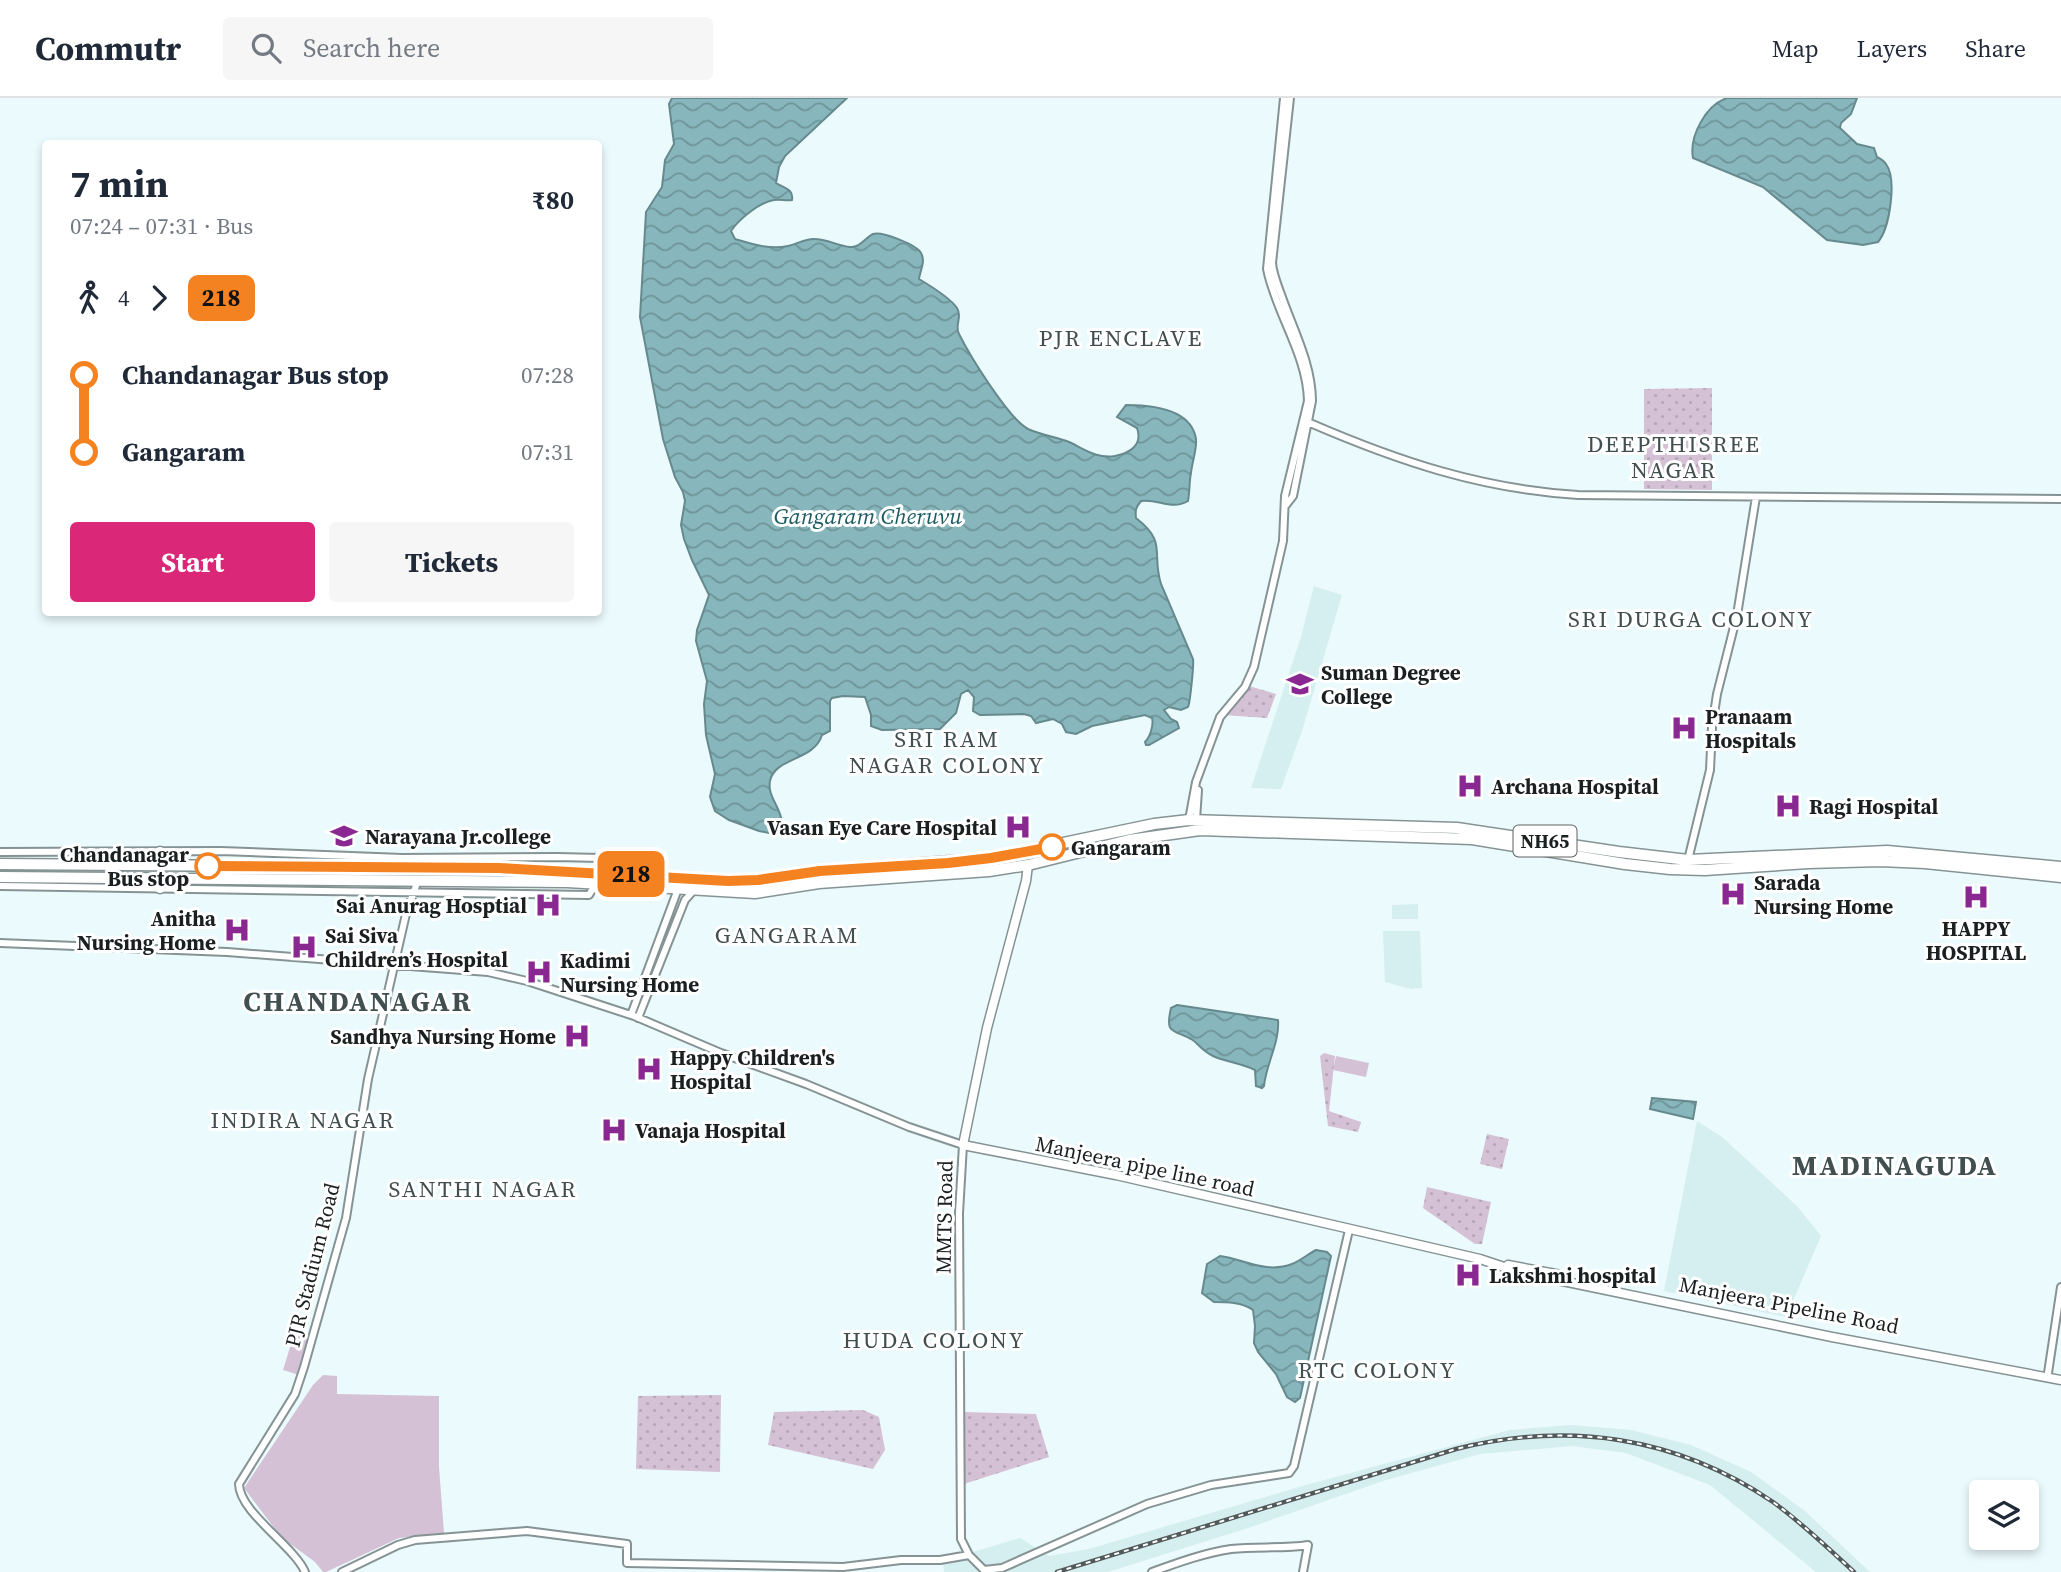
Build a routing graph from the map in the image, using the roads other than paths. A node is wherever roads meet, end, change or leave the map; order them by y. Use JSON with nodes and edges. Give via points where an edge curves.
{"nodes":[{"id":1,"x":1284,"y":98,"type":"edge"},
{"id":2,"x":1290,"y":98,"type":"edge"},
{"id":3,"x":1310,"y":423,"type":"junction"},
{"id":4,"x":1756,"y":496,"type":"junction"},
{"id":5,"x":2061,"y":499,"type":"edge"},
{"id":6,"x":1285,"y":507,"type":"junction"},
{"id":7,"x":1192,"y":820,"type":"junction"},
{"id":8,"x":1111,"y":839,"type":"junction"},
{"id":9,"x":0,"y":852,"type":"edge"},
{"id":10,"x":160,"y":852,"type":"junction"},
{"id":11,"x":1605,"y":855,"type":"junction"},
{"id":12,"x":1688,"y":860,"type":"junction"},
{"id":13,"x":0,"y":864,"type":"edge"},
{"id":14,"x":173,"y":865,"type":"junction"},
{"id":15,"x":1025,"y":866,"type":"junction"},
{"id":16,"x":2061,"y":867,"type":"edge"},
{"id":17,"x":337,"y":873,"type":"junction"},
{"id":18,"x":643,"y":875,"type":"junction"},
{"id":19,"x":559,"y":876,"type":"junction"},
{"id":20,"x":0,"y":877,"type":"edge"},
{"id":21,"x":2061,"y":877,"type":"edge"},
{"id":22,"x":406,"y":880,"type":"junction"},
{"id":23,"x":418,"y":880,"type":"junction"},
{"id":24,"x":159,"y":883,"type":"junction"},
{"id":25,"x":596,"y":883,"type":"junction"},
{"id":26,"x":0,"y":886,"type":"edge"},
{"id":27,"x":694,"y":890,"type":"junction"},
{"id":28,"x":410,"y":892,"type":"junction"},
{"id":29,"x":676,"y":893,"type":"junction"},
{"id":30,"x":685,"y":900,"type":"junction"},
{"id":31,"x":0,"y":943,"type":"edge"},
{"id":32,"x":653,"y":958,"type":"junction"},
{"id":33,"x":660,"y":961,"type":"junction"},
{"id":34,"x":394,"y":965,"type":"junction"},
{"id":35,"x":634,"y":1017,"type":"junction"},
{"id":36,"x":963,"y":1145,"type":"junction"},
{"id":37,"x":1349,"y":1230,"type":"junction"},
{"id":38,"x":2061,"y":1287,"type":"edge"},
{"id":39,"x":1949,"y":1357,"type":"junction"},
{"id":40,"x":2048,"y":1373,"type":"junction"},
{"id":41,"x":2061,"y":1378,"type":"edge"},
{"id":42,"x":969,"y":1555,"type":"junction"},
{"id":43,"x":304,"y":1572,"type":"edge"},
{"id":44,"x":342,"y":1572,"type":"edge"},
{"id":45,"x":1152,"y":1572,"type":"edge"},
{"id":46,"x":1303,"y":1572,"type":"edge"}],
"edges":[{"from":1,"to":6,"type":"street","via":[[1267,269],[1308,388]]},
{"from":2,"to":3,"type":"street","via":[[1272,263],[1312,388]]},
{"from":3,"to":4,"type":"street","via":[[1464,479],[1515,489],[1578,495]]},
{"from":3,"to":6,"type":"street","via":[[1293,496]]},
{"from":4,"to":5,"type":"street"},
{"from":4,"to":12,"type":"street","via":[[1737,615],[1717,694],[1709,778]]},
{"from":6,"to":7,"type":"street","via":[[1283,541],[1254,667],[1245,687],[1220,717],[1198,778]]},
{"from":7,"to":8,"type":"highway","number":"NH65"},
{"from":7,"to":11,"type":"highway","number":"NH65","via":[[1448,827]]},
{"from":8,"to":11,"type":"highway","number":"NH65","via":[[1200,830],[1414,836]]},
{"from":8,"to":15,"type":"highway","number":"NH65"},
{"from":8,"to":18,"type":"highway","number":"NH65","via":[[948,863],[758,880]]},
{"from":9,"to":10,"type":"street"},
{"from":10,"to":14,"type":"highway"},
{"from":10,"to":18,"type":"street","via":[[643,859]]},
{"from":11,"to":12,"type":"highway","number":"NH65"},
{"from":11,"to":21,"type":"highway","number":"NH65","via":[[1689,870],[1880,861]]},
{"from":12,"to":16,"type":"highway","number":"NH65","via":[[1887,851]]},
{"from":13,"to":14,"type":"highway","number":"NH65"},
{"from":14,"to":17,"type":"highway","number":"NH65"},
{"from":15,"to":27,"type":"highway","number":"NH65","via":[[819,883],[755,893]]},
{"from":15,"to":36,"type":"main road","name":"MMTS Road","via":[[1026,881],[987,1028]]},
{"from":17,"to":19,"type":"highway","number":"NH65","via":[[476,868]]},
{"from":17,"to":22,"type":"highway","number":"NH65"},
{"from":17,"to":24,"type":"highway","number":"NH65","via":[[171,878]]},
{"from":18,"to":19,"type":"highway","number":"NH65"},
{"from":19,"to":23,"type":"highway","number":"NH65"},
{"from":19,"to":25,"type":"highway","number":"NH65"},
{"from":20,"to":24,"type":"highway","number":"NH65"},
{"from":22,"to":23,"type":"highway","number":"NH65"},
{"from":22,"to":28,"type":"street"},
{"from":23,"to":28,"type":"street"},
{"from":24,"to":26,"type":"street"},
{"from":24,"to":28,"type":"street"},
{"from":25,"to":28,"type":"street","via":[[589,895]]},
{"from":25,"to":29,"type":"highway","number":"NH65"},
{"from":27,"to":29,"type":"highway","number":"NH65"},
{"from":27,"to":30,"type":"street"},
{"from":28,"to":34,"type":"street","name":"PJR Stadium Road"},
{"from":29,"to":30,"type":"street"},
{"from":29,"to":32,"type":"street"},
{"from":30,"to":33,"type":"street"},
{"from":31,"to":34,"type":"street","via":[[227,951]]},
{"from":32,"to":33,"type":"street"},
{"from":32,"to":35,"type":"street"},
{"from":33,"to":35,"type":"street"},
{"from":34,"to":35,"type":"street","via":[[488,972]]},
{"from":34,"to":43,"type":"street","name":"PJR Stadium Road","via":[[368,1079],[346,1218],[304,1367],[295,1394],[238,1489],[269,1532],[299,1560]]},
{"from":35,"to":36,"type":"street"},
{"from":36,"to":37,"type":"main road","name":"Manjeera pipe line road","via":[[1116,1175]]},
{"from":36,"to":42,"type":"street","name":"MMTS Road","via":[[959,1213],[961,1539]]},
{"from":37,"to":39,"type":"main road","name":"Manjeera Pipeline Road"},
{"from":37,"to":42,"type":"street","via":[[1289,1473],[1171,1495],[1002,1568],[984,1570]]},
{"from":38,"to":40,"type":"street"},
{"from":39,"to":40,"type":"main road","name":"Manjeera Pipeline Road"},
{"from":39,"to":41,"type":"main road","name":"Manjeera Pipeline Road"},
{"from":40,"to":41,"type":"main road","name":"Manjeera Pipeline Road"},
{"from":42,"to":44,"type":"street","via":[[844,1567],[627,1563],[627,1544],[527,1531],[415,1540]]},
{"from":45,"to":46,"type":"street","via":[[1233,1549],[1308,1545]]}]}
